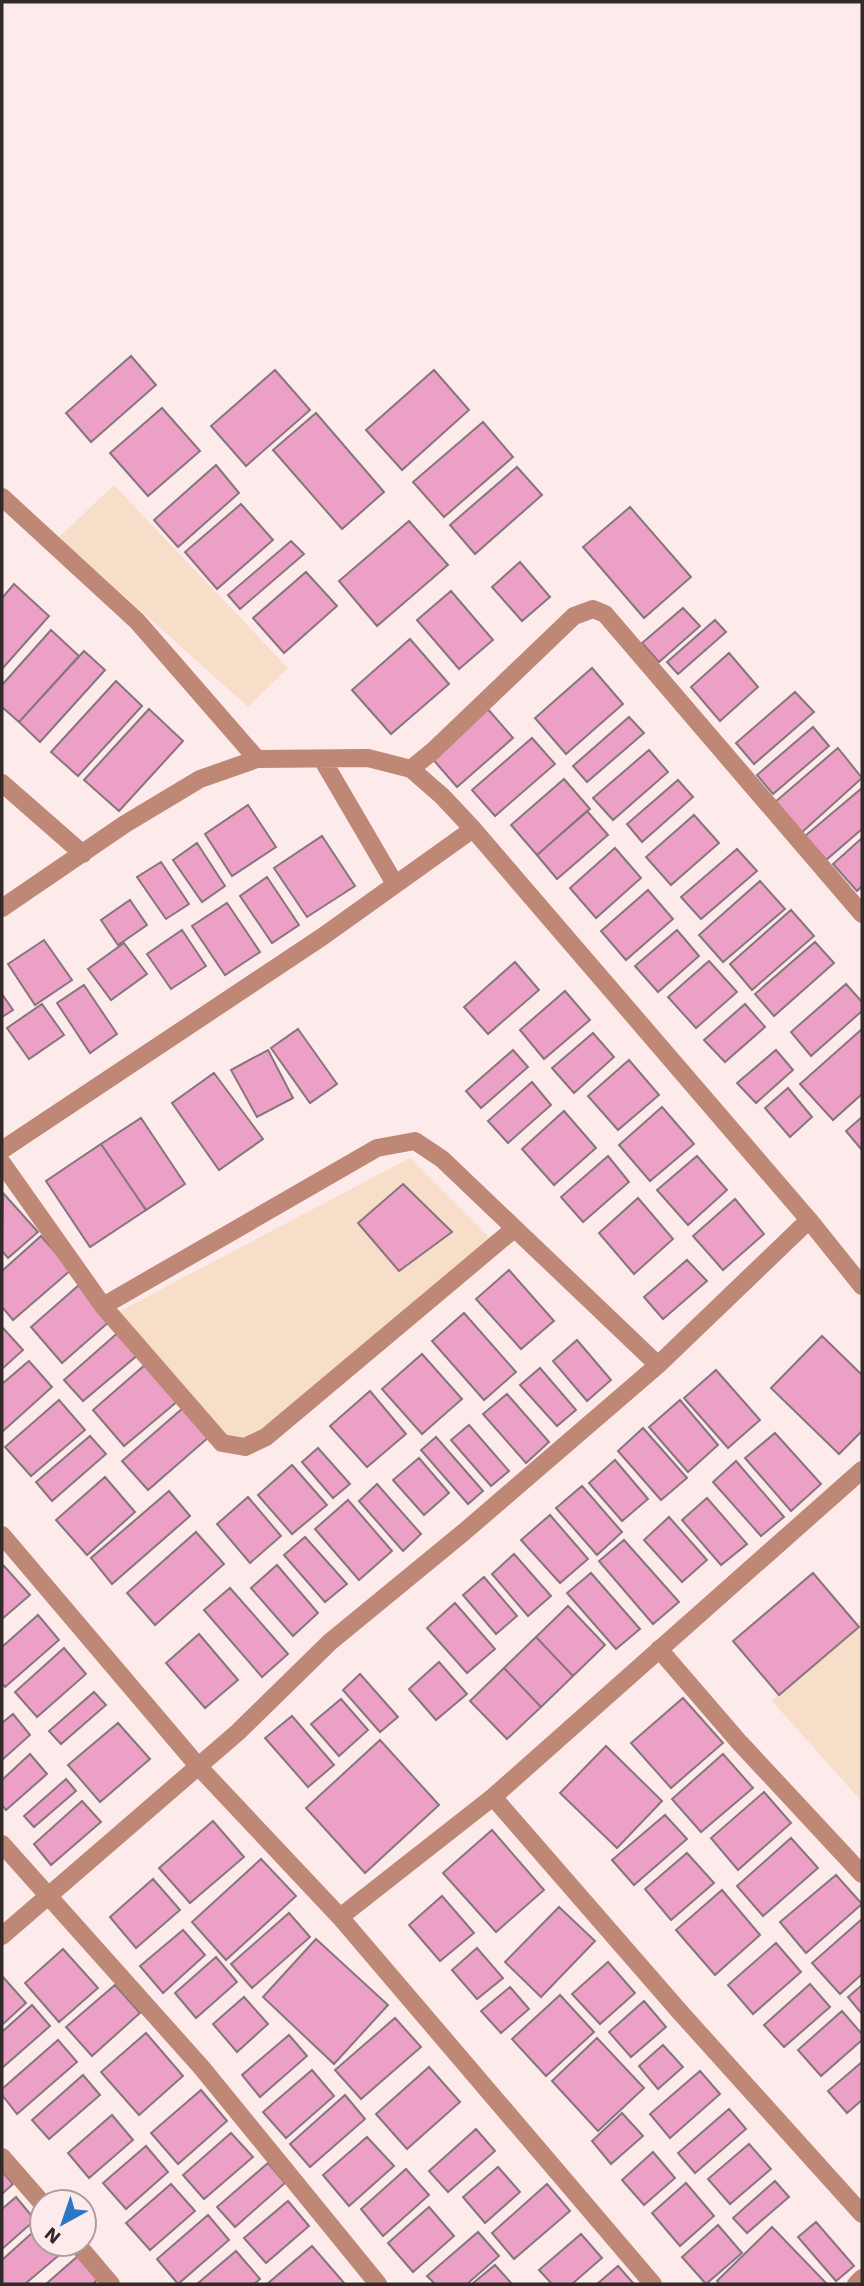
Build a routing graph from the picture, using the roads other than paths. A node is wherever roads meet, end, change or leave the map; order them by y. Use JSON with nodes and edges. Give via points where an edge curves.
{"nodes":[{"id":1,"x":2,"y":498,"type":"edge"},
{"id":2,"x":257,"y":759,"type":"junction"},
{"id":3,"x":322,"y":759,"type":"junction"},
{"id":4,"x":411,"y":769,"type":"junction"},
{"id":5,"x":2,"y":783,"type":"edge"},
{"id":6,"x":473,"y":829,"type":"junction"},
{"id":7,"x":83,"y":854,"type":"junction"},
{"id":8,"x":395,"y":884,"type":"junction"},
{"id":9,"x":2,"y":908,"type":"edge"},
{"id":10,"x":862,"y":914,"type":"edge"},
{"id":11,"x":2,"y":1150,"type":"edge"},
{"id":12,"x":2,"y":1163,"type":"edge"},
{"id":13,"x":809,"y":1220,"type":"junction"},
{"id":14,"x":514,"y":1229,"type":"junction"},
{"id":15,"x":862,"y":1286,"type":"edge"},
{"id":16,"x":103,"y":1306,"type":"junction"},
{"id":17,"x":658,"y":1365,"type":"junction"},
{"id":18,"x":862,"y":1470,"type":"edge"},
{"id":19,"x":2,"y":1535,"type":"edge"},
{"id":20,"x":659,"y":1649,"type":"junction"},
{"id":21,"x":198,"y":1766,"type":"junction"},
{"id":22,"x":493,"y":1797,"type":"junction"},
{"id":23,"x":2,"y":1844,"type":"edge"},
{"id":24,"x":862,"y":1874,"type":"edge"},
{"id":25,"x":48,"y":1895,"type":"junction"},
{"id":26,"x":340,"y":1917,"type":"junction"},
{"id":27,"x":2,"y":1936,"type":"edge"},
{"id":28,"x":2,"y":2157,"type":"edge"},
{"id":29,"x":29,"y":2188,"type":"edge"},
{"id":30,"x":862,"y":2214,"type":"edge"},
{"id":31,"x":89,"y":2258,"type":"edge"},
{"id":32,"x":862,"y":2278,"type":"edge"},
{"id":33,"x":111,"y":2284,"type":"edge"},
{"id":34,"x":378,"y":2284,"type":"edge"},
{"id":35,"x":653,"y":2284,"type":"edge"},
{"id":36,"x":856,"y":2284,"type":"edge"}],
"edges":[{"from":1,"to":2,"type":"street","via":[[137,621]]},
{"from":2,"to":3,"type":"street"},
{"from":2,"to":7,"type":"street","via":[[200,779]]},
{"from":3,"to":4,"type":"street","via":[[368,758]]},
{"from":3,"to":8,"type":"street"},
{"from":4,"to":6,"type":"street"},
{"from":4,"to":10,"type":"street","via":[[574,616],[593,609],[605,614]]},
{"from":5,"to":7,"type":"street"},
{"from":6,"to":8,"type":"street"},
{"from":6,"to":13,"type":"street"},
{"from":7,"to":9,"type":"street"},
{"from":8,"to":11,"type":"street"},
{"from":12,"to":16,"type":"street"},
{"from":13,"to":15,"type":"street"},
{"from":13,"to":17,"type":"street"},
{"from":14,"to":16,"type":"street","via":[[442,1159],[415,1141],[377,1147]]},
{"from":14,"to":16,"type":"street","via":[[267,1437],[245,1447],[222,1443]]},
{"from":14,"to":17,"type":"street"},
{"from":17,"to":21,"type":"street","via":[[330,1642]]},
{"from":18,"to":20,"type":"street"},
{"from":19,"to":21,"type":"street"},
{"from":20,"to":22,"type":"street"},
{"from":20,"to":24,"type":"street"},
{"from":21,"to":25,"type":"street"},
{"from":21,"to":26,"type":"street"},
{"from":22,"to":26,"type":"street"},
{"from":22,"to":30,"type":"street"},
{"from":23,"to":25,"type":"street"},
{"from":25,"to":27,"type":"street"},
{"from":25,"to":34,"type":"street","via":[[202,2068]]},
{"from":26,"to":35,"type":"street"},
{"from":28,"to":29,"type":"street"},
{"from":31,"to":33,"type":"street"},
{"from":32,"to":36,"type":"street"}]}
